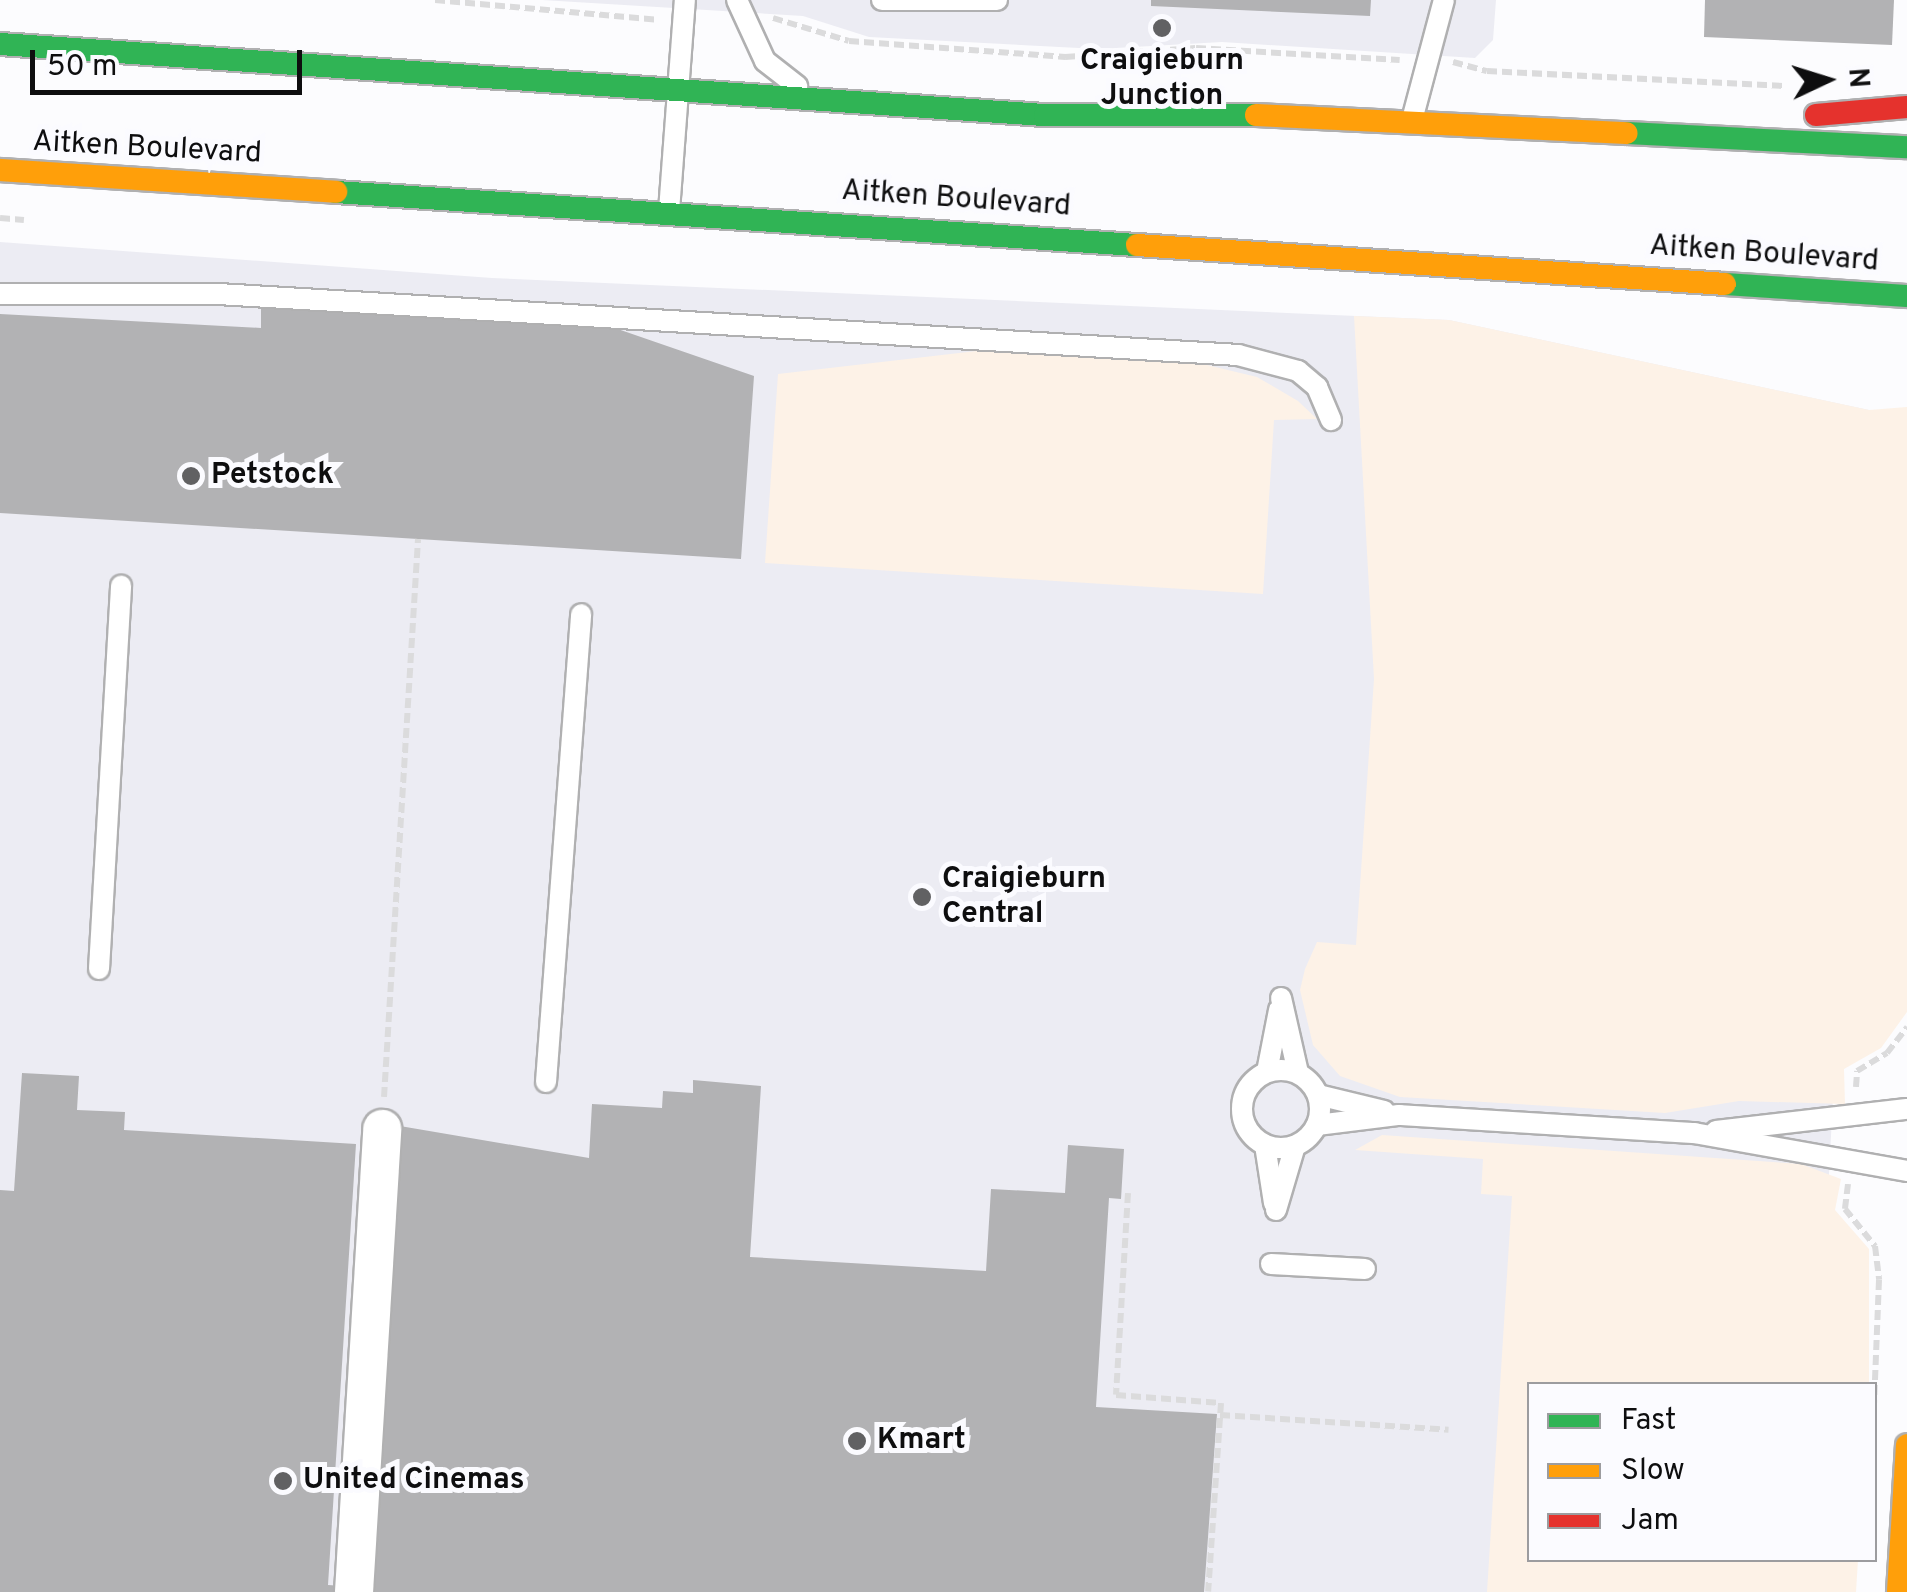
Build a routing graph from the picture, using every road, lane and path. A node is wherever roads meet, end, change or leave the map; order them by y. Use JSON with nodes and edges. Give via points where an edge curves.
{"nodes":[{"id":1,"x":435,"y":0,"type":"edge"},
{"id":2,"x":685,"y":0,"type":"edge"},
{"id":3,"x":737,"y":0,"type":"edge"},
{"id":4,"x":882,"y":0,"type":"edge"},
{"id":5,"x":998,"y":0,"type":"edge"},
{"id":6,"x":1444,"y":0,"type":"edge"},
{"id":7,"x":972,"y":2,"type":"edge"},
{"id":8,"x":684,"y":22,"type":"junction"},
{"id":9,"x":744,"y":24,"type":"junction"},
{"id":10,"x":0,"y":44,"type":"edge"},
{"id":11,"x":1430,"y":61,"type":"junction"},
{"id":12,"x":1802,"y":87,"type":"dead end"},
{"id":13,"x":678,"y":92,"type":"junction"},
{"id":14,"x":824,"y":102,"type":"junction"},
{"id":15,"x":1907,"y":107,"type":"edge"},
{"id":16,"x":1411,"y":122,"type":"junction"},
{"id":17,"x":1651,"y":132,"type":"junction"},
{"id":18,"x":1907,"y":147,"type":"edge"},
{"id":19,"x":0,"y":170,"type":"edge"},
{"id":20,"x":669,"y":211,"type":"junction"},
{"id":21,"x":0,"y":294,"type":"edge"},
{"id":22,"x":1907,"y":296,"type":"edge"},
{"id":23,"x":1331,"y":420,"type":"dead end"},
{"id":24,"x":418,"y":539,"type":"dead end"},
{"id":25,"x":121,"y":586,"type":"dead end"},
{"id":26,"x":581,"y":614,"type":"dead end"},
{"id":27,"x":98,"y":969,"type":"dead end"},
{"id":28,"x":1907,"y":1027,"type":"edge"},
{"id":29,"x":1267,"y":1072,"type":"junction"},
{"id":30,"x":1298,"y":1073,"type":"junction"},
{"id":31,"x":546,"y":1082,"type":"dead end"},
{"id":32,"x":1318,"y":1095,"type":"junction"},
{"id":33,"x":1907,"y":1109,"type":"edge"},
{"id":34,"x":1399,"y":1115,"type":"junction"},
{"id":35,"x":1855,"y":1118,"type":"junction"},
{"id":36,"x":1317,"y":1125,"type":"junction"},
{"id":37,"x":382,"y":1129,"type":"joint"},
{"id":38,"x":1694,"y":1133,"type":"junction"},
{"id":39,"x":1265,"y":1145,"type":"junction"},
{"id":40,"x":1295,"y":1146,"type":"junction"},
{"id":41,"x":1852,"y":1162,"type":"junction"},
{"id":42,"x":1907,"y":1172,"type":"edge"},
{"id":43,"x":1128,"y":1193,"type":"dead end"},
{"id":44,"x":1272,"y":1264,"type":"dead end"},
{"id":45,"x":1365,"y":1269,"type":"dead end"},
{"id":46,"x":1875,"y":1382,"type":"edge"},
{"id":47,"x":1220,"y":1416,"type":"junction"},
{"id":48,"x":1449,"y":1430,"type":"dead end"},
{"id":49,"x":1907,"y":1445,"type":"edge"},
{"id":50,"x":354,"y":1592,"type":"edge"},
{"id":51,"x":1208,"y":1592,"type":"edge"},
{"id":52,"x":1898,"y":1592,"type":"edge"}],
"edges":[{"from":1,"to":8,"type":"path"},
{"from":2,"to":8,"type":"lane"},
{"from":3,"to":9,"type":"lane"},
{"from":4,"to":7,"type":"lane"},
{"from":5,"to":7,"type":"lane"},
{"from":6,"to":11,"type":"lane"},
{"from":8,"to":13,"type":"lane"},
{"from":9,"to":11,"type":"path","via":[[788,18],[849,41],[1065,56],[1210,48]]},
{"from":9,"to":14,"type":"lane","via":[[765,60]]},
{"from":10,"to":13,"type":"main road"},
{"from":11,"to":12,"type":"path","via":[[1487,71]]},
{"from":11,"to":16,"type":"lane"},
{"from":13,"to":14,"type":"main road"},
{"from":13,"to":20,"type":"lane"},
{"from":14,"to":16,"type":"main road","via":[[1045,115]]},
{"from":15,"to":17,"type":"main road","via":[[1723,115]]},
{"from":16,"to":17,"type":"main road"},
{"from":17,"to":18,"type":"main road"},
{"from":19,"to":20,"type":"main road","name":"Aitken Boulevard"},
{"from":20,"to":22,"type":"main road","name":"Aitken Boulevard"},
{"from":21,"to":23,"type":"lane","via":[[218,294],[1238,356],[1298,371],[1317,387]]},
{"from":24,"to":37,"type":"path"},
{"from":25,"to":27,"type":"lane"},
{"from":26,"to":31,"type":"lane","via":[[558,996]]},
{"from":28,"to":35,"type":"path","via":[[1857,1071]]},
{"from":29,"to":30,"type":"lane"},
{"from":29,"to":30,"type":"lane","via":[[1281,998]]},
{"from":29,"to":39,"type":"lane","via":[[1242,1101],[1246,1127]]},
{"from":30,"to":32,"type":"lane"},
{"from":32,"to":34,"type":"lane"},
{"from":32,"to":36,"type":"lane"},
{"from":33,"to":35,"type":"lane"},
{"from":34,"to":36,"type":"lane"},
{"from":34,"to":38,"type":"lane"},
{"from":35,"to":38,"type":"lane"},
{"from":36,"to":40,"type":"lane"},
{"from":37,"to":50,"type":"street"},
{"from":38,"to":41,"type":"lane"},
{"from":39,"to":40,"type":"lane"},
{"from":39,"to":40,"type":"lane","via":[[1276,1210]]},
{"from":41,"to":42,"type":"lane"},
{"from":41,"to":46,"type":"path","via":[[1844,1209],[1874,1246],[1879,1280]]},
{"from":43,"to":47,"type":"path","via":[[1116,1395],[1221,1403]]},
{"from":44,"to":45,"type":"lane"},
{"from":47,"to":48,"type":"path"},
{"from":47,"to":51,"type":"path"},
{"from":49,"to":52,"type":"main road"}]}
